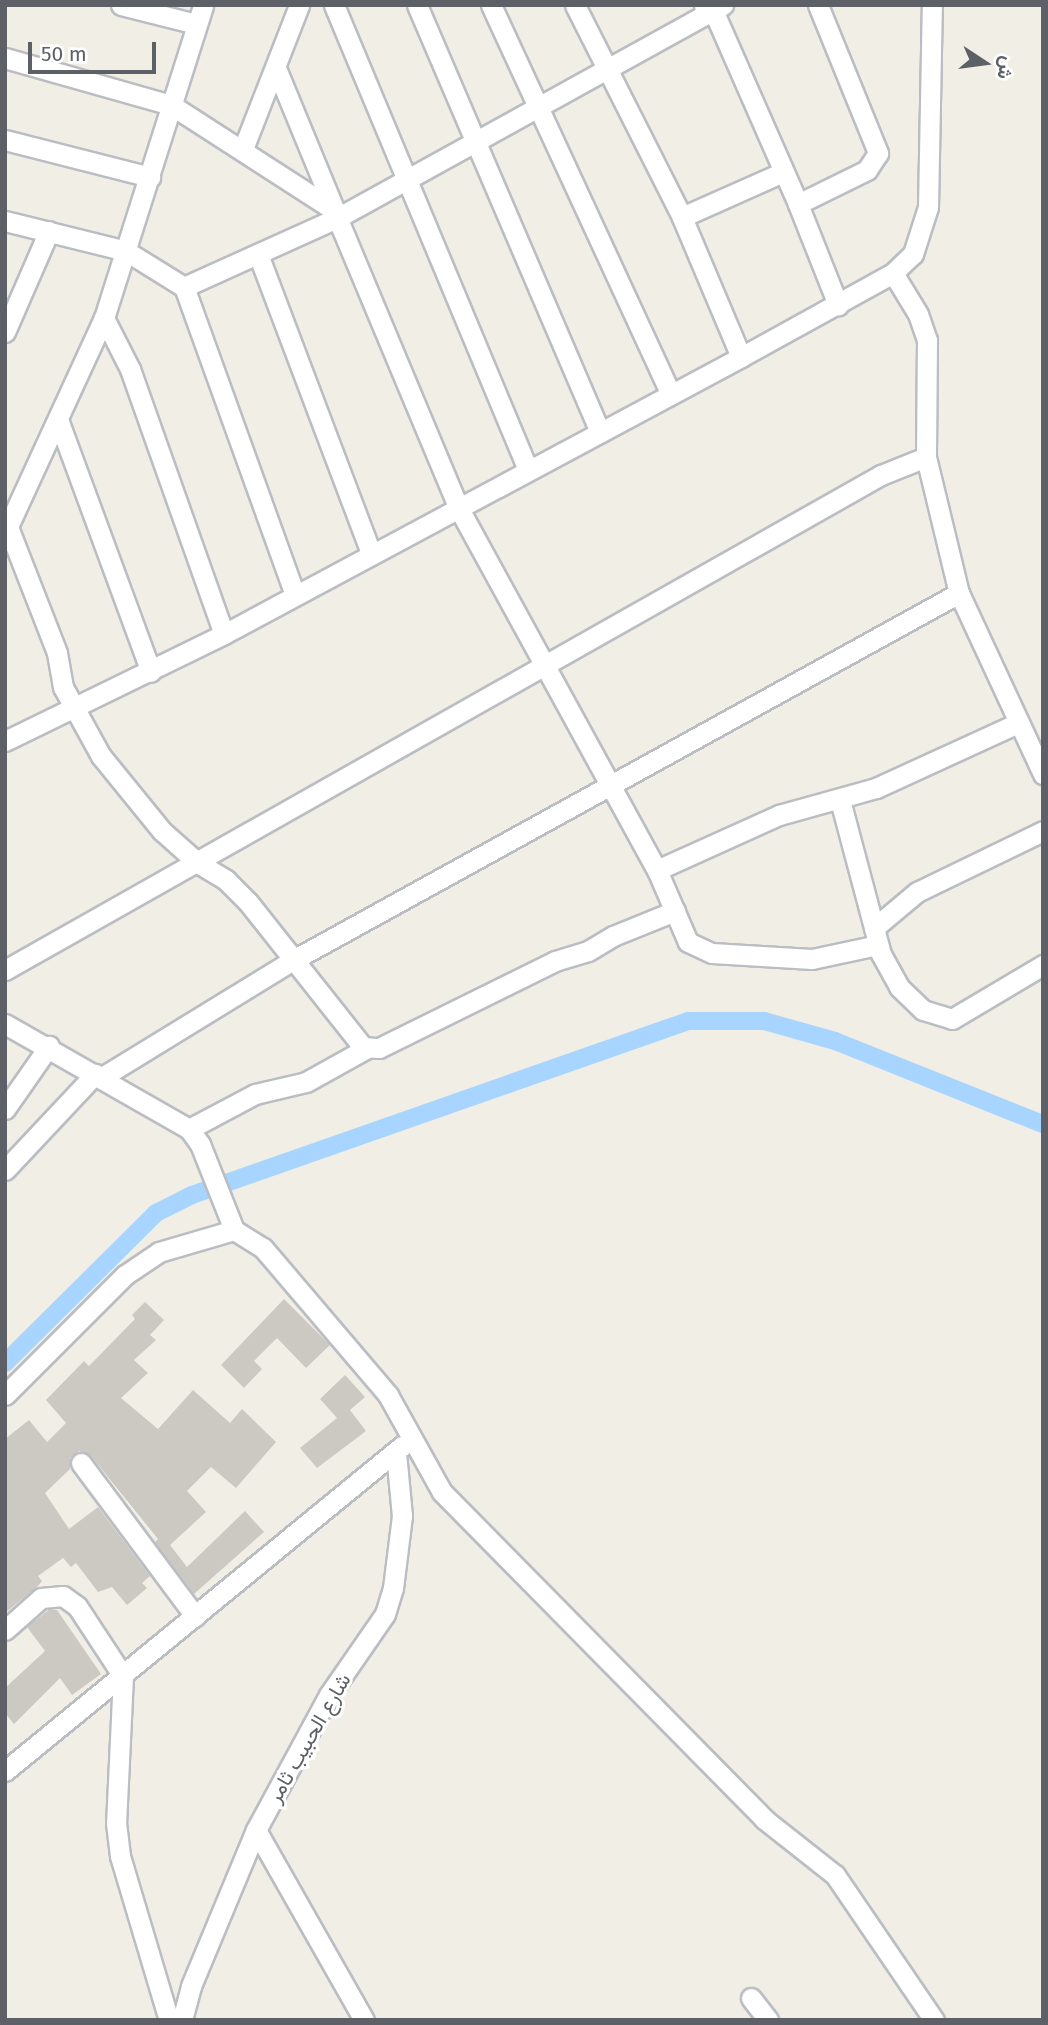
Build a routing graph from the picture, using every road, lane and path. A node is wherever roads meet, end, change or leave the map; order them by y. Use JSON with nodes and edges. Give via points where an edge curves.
{"nodes":[{"id":1,"x":121,"y":5,"type":"edge"},
{"id":2,"x":299,"y":5,"type":"edge"},
{"id":3,"x":334,"y":5,"type":"edge"},
{"id":4,"x":416,"y":5,"type":"edge"},
{"id":5,"x":491,"y":5,"type":"edge"},
{"id":6,"x":575,"y":5,"type":"edge"},
{"id":7,"x":818,"y":5,"type":"edge"},
{"id":8,"x":932,"y":5,"type":"edge"},
{"id":9,"x":713,"y":7,"type":"edge"},
{"id":10,"x":200,"y":15,"type":"edge"},
{"id":11,"x":5,"y":58,"type":"edge"},
{"id":12,"x":609,"y":65,"type":"junction"},
{"id":13,"x":276,"y":68,"type":"junction"},
{"id":14,"x":171,"y":105,"type":"junction"},
{"id":15,"x":536,"y":108,"type":"junction"},
{"id":16,"x":5,"y":140,"type":"edge"},
{"id":17,"x":473,"y":144,"type":"junction"},
{"id":18,"x":243,"y":149,"type":"junction"},
{"id":19,"x":781,"y":173,"type":"junction"},
{"id":20,"x":150,"y":177,"type":"junction"},
{"id":21,"x":405,"y":181,"type":"junction"},
{"id":22,"x":798,"y":204,"type":"junction"},
{"id":23,"x":335,"y":214,"type":"junction"},
{"id":24,"x":682,"y":217,"type":"junction"},
{"id":25,"x":5,"y":221,"type":"edge"},
{"id":26,"x":49,"y":231,"type":"junction"},
{"id":27,"x":127,"y":251,"type":"junction"},
{"id":28,"x":258,"y":254,"type":"junction"},
{"id":29,"x":893,"y":273,"type":"junction"},
{"id":30,"x":184,"y":287,"type":"junction"},
{"id":31,"x":838,"y":305,"type":"junction"},
{"id":32,"x":104,"y":318,"type":"junction"},
{"id":33,"x":5,"y":332,"type":"edge"},
{"id":34,"x":741,"y":357,"type":"junction"},
{"id":35,"x":671,"y":394,"type":"junction"},
{"id":36,"x":59,"y":422,"type":"junction"},
{"id":37,"x":600,"y":432,"type":"junction"},
{"id":38,"x":926,"y":457,"type":"junction"},
{"id":39,"x":528,"y":470,"type":"junction"},
{"id":40,"x":458,"y":507,"type":"junction"},
{"id":41,"x":7,"y":530,"type":"edge"},
{"id":42,"x":371,"y":553,"type":"junction"},
{"id":43,"x":959,"y":593,"type":"junction"},
{"id":44,"x":295,"y":595,"type":"junction"},
{"id":45,"x":224,"y":635,"type":"junction"},
{"id":46,"x":545,"y":665,"type":"junction"},
{"id":47,"x":150,"y":672,"type":"junction"},
{"id":48,"x":72,"y":708,"type":"junction"},
{"id":49,"x":1016,"y":724,"type":"junction"},
{"id":50,"x":5,"y":741,"type":"edge"},
{"id":51,"x":1043,"y":774,"type":"edge"},
{"id":52,"x":612,"y":786,"type":"junction"},
{"id":53,"x":840,"y":800,"type":"junction"},
{"id":54,"x":1043,"y":831,"type":"edge"},
{"id":55,"x":198,"y":863,"type":"junction"},
{"id":56,"x":657,"y":870,"type":"junction"},
{"id":57,"x":675,"y":911,"type":"junction"},
{"id":58,"x":876,"y":936,"type":"junction"},
{"id":59,"x":293,"y":960,"type":"junction"},
{"id":60,"x":1043,"y":965,"type":"edge"},
{"id":61,"x":5,"y":970,"type":"edge"},
{"id":62,"x":5,"y":1024,"type":"edge"},
{"id":63,"x":49,"y":1046,"type":"junction"},
{"id":64,"x":367,"y":1048,"type":"junction"},
{"id":65,"x":99,"y":1076,"type":"junction"},
{"id":66,"x":5,"y":1109,"type":"edge"},
{"id":67,"x":189,"y":1129,"type":"junction"},
{"id":68,"x":13,"y":1149,"type":"edge"},
{"id":69,"x":5,"y":1170,"type":"edge"},
{"id":70,"x":232,"y":1226,"type":"junction"},
{"id":71,"x":5,"y":1395,"type":"edge"},
{"id":72,"x":414,"y":1436,"type":"junction"},
{"id":73,"x":396,"y":1451,"type":"junction"},
{"id":74,"x":81,"y":1463,"type":"dead end"},
{"id":75,"x":195,"y":1616,"type":"junction"},
{"id":76,"x":5,"y":1630,"type":"edge"},
{"id":77,"x":123,"y":1676,"type":"junction"},
{"id":78,"x":5,"y":1771,"type":"edge"},
{"id":79,"x":256,"y":1830,"type":"junction"},
{"id":80,"x":751,"y":1998,"type":"dead end"},
{"id":81,"x":169,"y":2020,"type":"edge"},
{"id":82,"x":182,"y":2020,"type":"edge"},
{"id":83,"x":363,"y":2020,"type":"edge"},
{"id":84,"x":768,"y":2020,"type":"edge"},
{"id":85,"x":934,"y":2020,"type":"edge"}],
"edges":[{"from":1,"to":10,"type":"street"},
{"from":2,"to":13,"type":"street"},
{"from":3,"to":21,"type":"street"},
{"from":4,"to":17,"type":"street"},
{"from":5,"to":15,"type":"street"},
{"from":6,"to":12,"type":"street"},
{"from":7,"to":22,"type":"street","via":[[878,153],[867,170]]},
{"from":8,"to":29,"type":"street","via":[[929,207],[914,254]]},
{"from":9,"to":12,"type":"street"},
{"from":9,"to":19,"type":"street"},
{"from":10,"to":14,"type":"street"},
{"from":11,"to":14,"type":"street"},
{"from":12,"to":15,"type":"street"},
{"from":12,"to":24,"type":"street"},
{"from":13,"to":18,"type":"street"},
{"from":13,"to":23,"type":"street"},
{"from":14,"to":18,"type":"street"},
{"from":14,"to":20,"type":"street"},
{"from":15,"to":17,"type":"street"},
{"from":15,"to":35,"type":"street"},
{"from":16,"to":20,"type":"street"},
{"from":17,"to":21,"type":"street"},
{"from":17,"to":37,"type":"street"},
{"from":18,"to":23,"type":"street"},
{"from":19,"to":22,"type":"street"},
{"from":19,"to":24,"type":"street"},
{"from":20,"to":27,"type":"street"},
{"from":21,"to":23,"type":"street"},
{"from":21,"to":39,"type":"street"},
{"from":22,"to":31,"type":"street"},
{"from":23,"to":28,"type":"street"},
{"from":23,"to":40,"type":"street"},
{"from":24,"to":34,"type":"street"},
{"from":25,"to":26,"type":"street"},
{"from":26,"to":27,"type":"street"},
{"from":26,"to":33,"type":"street"},
{"from":27,"to":30,"type":"street"},
{"from":27,"to":32,"type":"street"},
{"from":28,"to":30,"type":"street"},
{"from":28,"to":42,"type":"street"},
{"from":29,"to":31,"type":"street"},
{"from":29,"to":38,"type":"street","via":[[918,314],[927,340]]},
{"from":30,"to":44,"type":"street"},
{"from":31,"to":34,"type":"street"},
{"from":32,"to":36,"type":"street"},
{"from":32,"to":45,"type":"street","via":[[130,369]]},
{"from":34,"to":35,"type":"street"},
{"from":35,"to":37,"type":"street"},
{"from":36,"to":41,"type":"street"},
{"from":36,"to":47,"type":"street"},
{"from":37,"to":39,"type":"street"},
{"from":38,"to":43,"type":"street"},
{"from":38,"to":46,"type":"street","via":[[881,475]]},
{"from":39,"to":40,"type":"street"},
{"from":40,"to":42,"type":"street"},
{"from":40,"to":46,"type":"street"},
{"from":41,"to":48,"type":"street","via":[[57,653]]},
{"from":42,"to":44,"type":"street"},
{"from":43,"to":49,"type":"street"},
{"from":43,"to":52,"type":"street"},
{"from":44,"to":45,"type":"street"},
{"from":45,"to":47,"type":"street"},
{"from":46,"to":52,"type":"street"},
{"from":46,"to":55,"type":"street"},
{"from":47,"to":48,"type":"street"},
{"from":48,"to":50,"type":"street"},
{"from":48,"to":55,"type":"street","via":[[130,793],[162,831]]},
{"from":49,"to":51,"type":"street"},
{"from":49,"to":53,"type":"street","via":[[911,774]]},
{"from":52,"to":56,"type":"street"},
{"from":52,"to":59,"type":"street"},
{"from":53,"to":56,"type":"street","via":[[779,815]]},
{"from":53,"to":58,"type":"street"},
{"from":54,"to":58,"type":"street","via":[[917,892]]},
{"from":55,"to":59,"type":"street","via":[[233,886]]},
{"from":55,"to":61,"type":"street"},
{"from":56,"to":57,"type":"street"},
{"from":57,"to":58,"type":"street","via":[[688,942],[712,953],[820,958]]},
{"from":57,"to":64,"type":"street","via":[[555,961],[379,1048]]},
{"from":58,"to":60,"type":"street","via":[[899,987],[923,1010],[946,1019]]},
{"from":59,"to":64,"type":"street","via":[[355,1041]]},
{"from":59,"to":65,"type":"street"},
{"from":62,"to":63,"type":"street"},
{"from":63,"to":65,"type":"street"},
{"from":63,"to":66,"type":"street"},
{"from":64,"to":67,"type":"street","via":[[306,1082],[255,1094]]},
{"from":65,"to":67,"type":"street"},
{"from":65,"to":68,"type":"street"},
{"from":67,"to":70,"type":"street","via":[[208,1161]]},
{"from":68,"to":69,"type":"street"},
{"from":70,"to":71,"type":"street","via":[[177,1245],[125,1275]]},
{"from":70,"to":72,"type":"street","via":[[263,1248],[341,1337]]},
{"from":72,"to":73,"type":"street"},
{"from":72,"to":85,"type":"street","via":[[442,1492],[764,1819],[835,1875]]},
{"from":73,"to":75,"type":"street"},
{"from":73,"to":79,"type":"street","name":"شارع الحبيب ثامر","via":[[402,1516],[393,1588],[384,1614],[329,1695]]},
{"from":74,"to":75,"type":"street"},
{"from":75,"to":77,"type":"street"},
{"from":76,"to":77,"type":"street","via":[[41,1598],[63,1596],[77,1606]]},
{"from":77,"to":78,"type":"street"},
{"from":77,"to":81,"type":"street","via":[[116,1824],[120,1856]]},
{"from":79,"to":82,"type":"street","name":"شارع الحبيب ثامر","via":[[191,1986]]},
{"from":79,"to":83,"type":"street"},
{"from":80,"to":84,"type":"street"}]}
